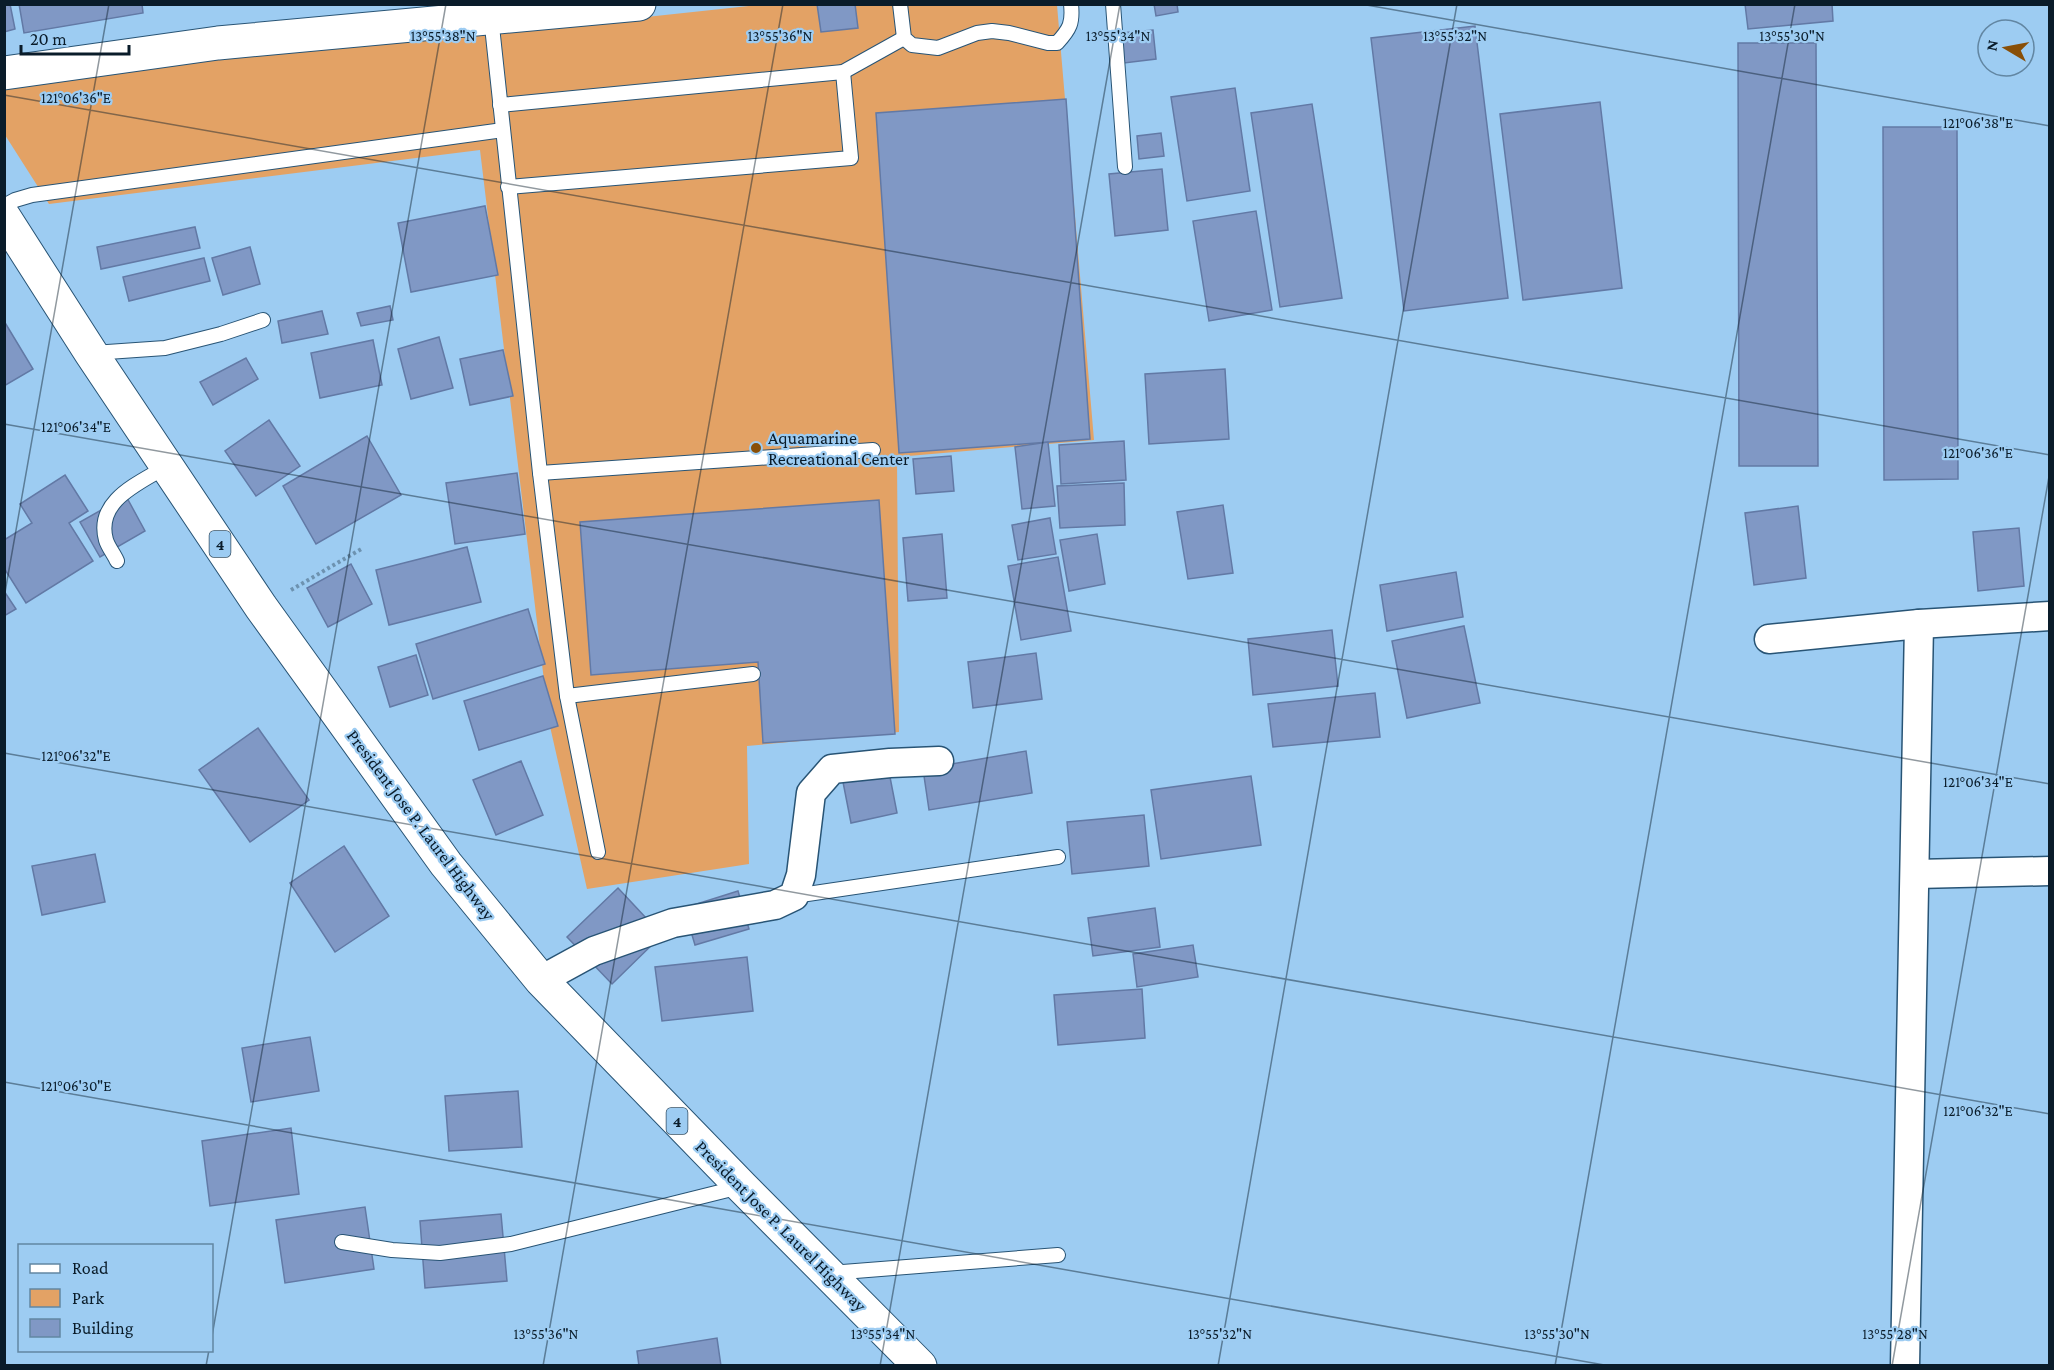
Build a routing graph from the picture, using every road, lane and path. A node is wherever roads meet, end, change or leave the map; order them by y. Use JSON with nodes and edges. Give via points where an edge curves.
{"nodes":[{"id":1,"x":639,"y":4,"type":"edge"},
{"id":2,"x":900,"y":4,"type":"edge"},
{"id":3,"x":1071,"y":4,"type":"edge"},
{"id":4,"x":1113,"y":4,"type":"edge"},
{"id":5,"x":546,"y":8,"type":"edge"},
{"id":6,"x":491,"y":17,"type":"junction"},
{"id":7,"x":904,"y":38,"type":"junction"},
{"id":8,"x":843,"y":72,"type":"junction"},
{"id":9,"x":4,"y":73,"type":"edge"},
{"id":10,"x":500,"y":105,"type":"junction"},
{"id":11,"x":503,"y":130,"type":"junction"},
{"id":12,"x":1125,"y":167,"type":"dead end"},
{"id":13,"x":508,"y":187,"type":"junction"},
{"id":14,"x":4,"y":206,"type":"edge"},
{"id":15,"x":4,"y":216,"type":"edge"},
{"id":16,"x":263,"y":320,"type":"dead end"},
{"id":17,"x":91,"y":353,"type":"junction"},
{"id":18,"x":873,"y":450,"type":"dead end"},
{"id":19,"x":167,"y":466,"type":"junction"},
{"id":20,"x":540,"y":474,"type":"junction"},
{"id":21,"x":363,"y":548,"type":"dead end"},
{"id":22,"x":117,"y":561,"type":"dead end"},
{"id":23,"x":261,"y":607,"type":"junction"},
{"id":24,"x":2049,"y":616,"type":"edge"},
{"id":25,"x":1920,"y":624,"type":"junction"},
{"id":26,"x":1769,"y":639,"type":"dead end"},
{"id":27,"x":753,"y":674,"type":"dead end"},
{"id":28,"x":567,"y":696,"type":"junction"},
{"id":29,"x":939,"y":761,"type":"dead end"},
{"id":30,"x":598,"y":852,"type":"dead end"},
{"id":31,"x":1058,"y":857,"type":"dead end"},
{"id":32,"x":2049,"y":871,"type":"edge"},
{"id":33,"x":1916,"y":874,"type":"junction"},
{"id":34,"x":794,"y":896,"type":"junction"},
{"id":35,"x":541,"y":981,"type":"junction"},
{"id":36,"x":742,"y":1186,"type":"junction"},
{"id":37,"x":342,"y":1242,"type":"dead end"},
{"id":38,"x":1058,"y":1255,"type":"dead end"},
{"id":39,"x":828,"y":1273,"type":"junction"},
{"id":40,"x":920,"y":1365,"type":"edge"},
{"id":41,"x":1905,"y":1365,"type":"edge"}],
"edges":[{"from":1,"to":5,"type":"main road"},
{"from":2,"to":7,"type":"lane"},
{"from":3,"to":7,"type":"lane","via":[[1073,18],[1057,43],[992,31],[938,48],[912,45]]},
{"from":4,"to":12,"type":"lane"},
{"from":5,"to":6,"type":"main road"},
{"from":6,"to":9,"type":"main road","via":[[218,43]]},
{"from":6,"to":10,"type":"lane"},
{"from":7,"to":8,"type":"lane"},
{"from":8,"to":10,"type":"lane"},
{"from":8,"to":13,"type":"lane","via":[[851,159]]},
{"from":10,"to":11,"type":"lane"},
{"from":11,"to":13,"type":"lane"},
{"from":11,"to":14,"type":"lane","via":[[32,195]]},
{"from":13,"to":20,"type":"lane"},
{"from":15,"to":17,"type":"main road","name":"President Jose P. Laurel Highway","number":"4"},
{"from":16,"to":17,"type":"lane","via":[[165,348]]},
{"from":17,"to":19,"type":"main road","name":"President Jose P. Laurel Highway","number":"4"},
{"from":18,"to":20,"type":"lane"},
{"from":19,"to":22,"type":"lane","via":[[118,496],[107,512],[106,540]]},
{"from":19,"to":23,"type":"main road","name":"President Jose P. Laurel Highway","number":"4"},
{"from":20,"to":28,"type":"lane"},
{"from":21,"to":23,"type":"path"},
{"from":23,"to":35,"type":"main road","name":"President Jose P. Laurel Highway","number":"4","via":[[446,864]]},
{"from":24,"to":25,"type":"street"},
{"from":25,"to":26,"type":"street"},
{"from":25,"to":33,"type":"street"},
{"from":27,"to":28,"type":"lane"},
{"from":28,"to":30,"type":"lane"},
{"from":29,"to":34,"type":"street","via":[[832,769],[812,794],[801,874]]},
{"from":31,"to":34,"type":"lane"},
{"from":32,"to":33,"type":"street"},
{"from":33,"to":41,"type":"street"},
{"from":34,"to":35,"type":"street","via":[[775,905],[663,927],[594,951]]},
{"from":35,"to":36,"type":"main road","name":"President Jose P. Laurel Highway","number":"4"},
{"from":36,"to":37,"type":"lane","via":[[511,1244],[441,1252]]},
{"from":36,"to":39,"type":"main road","name":"President Jose P. Laurel Highway","number":"4"},
{"from":38,"to":39,"type":"lane"},
{"from":39,"to":40,"type":"main road","name":"President Jose P. Laurel Highway","number":"4"}]}
